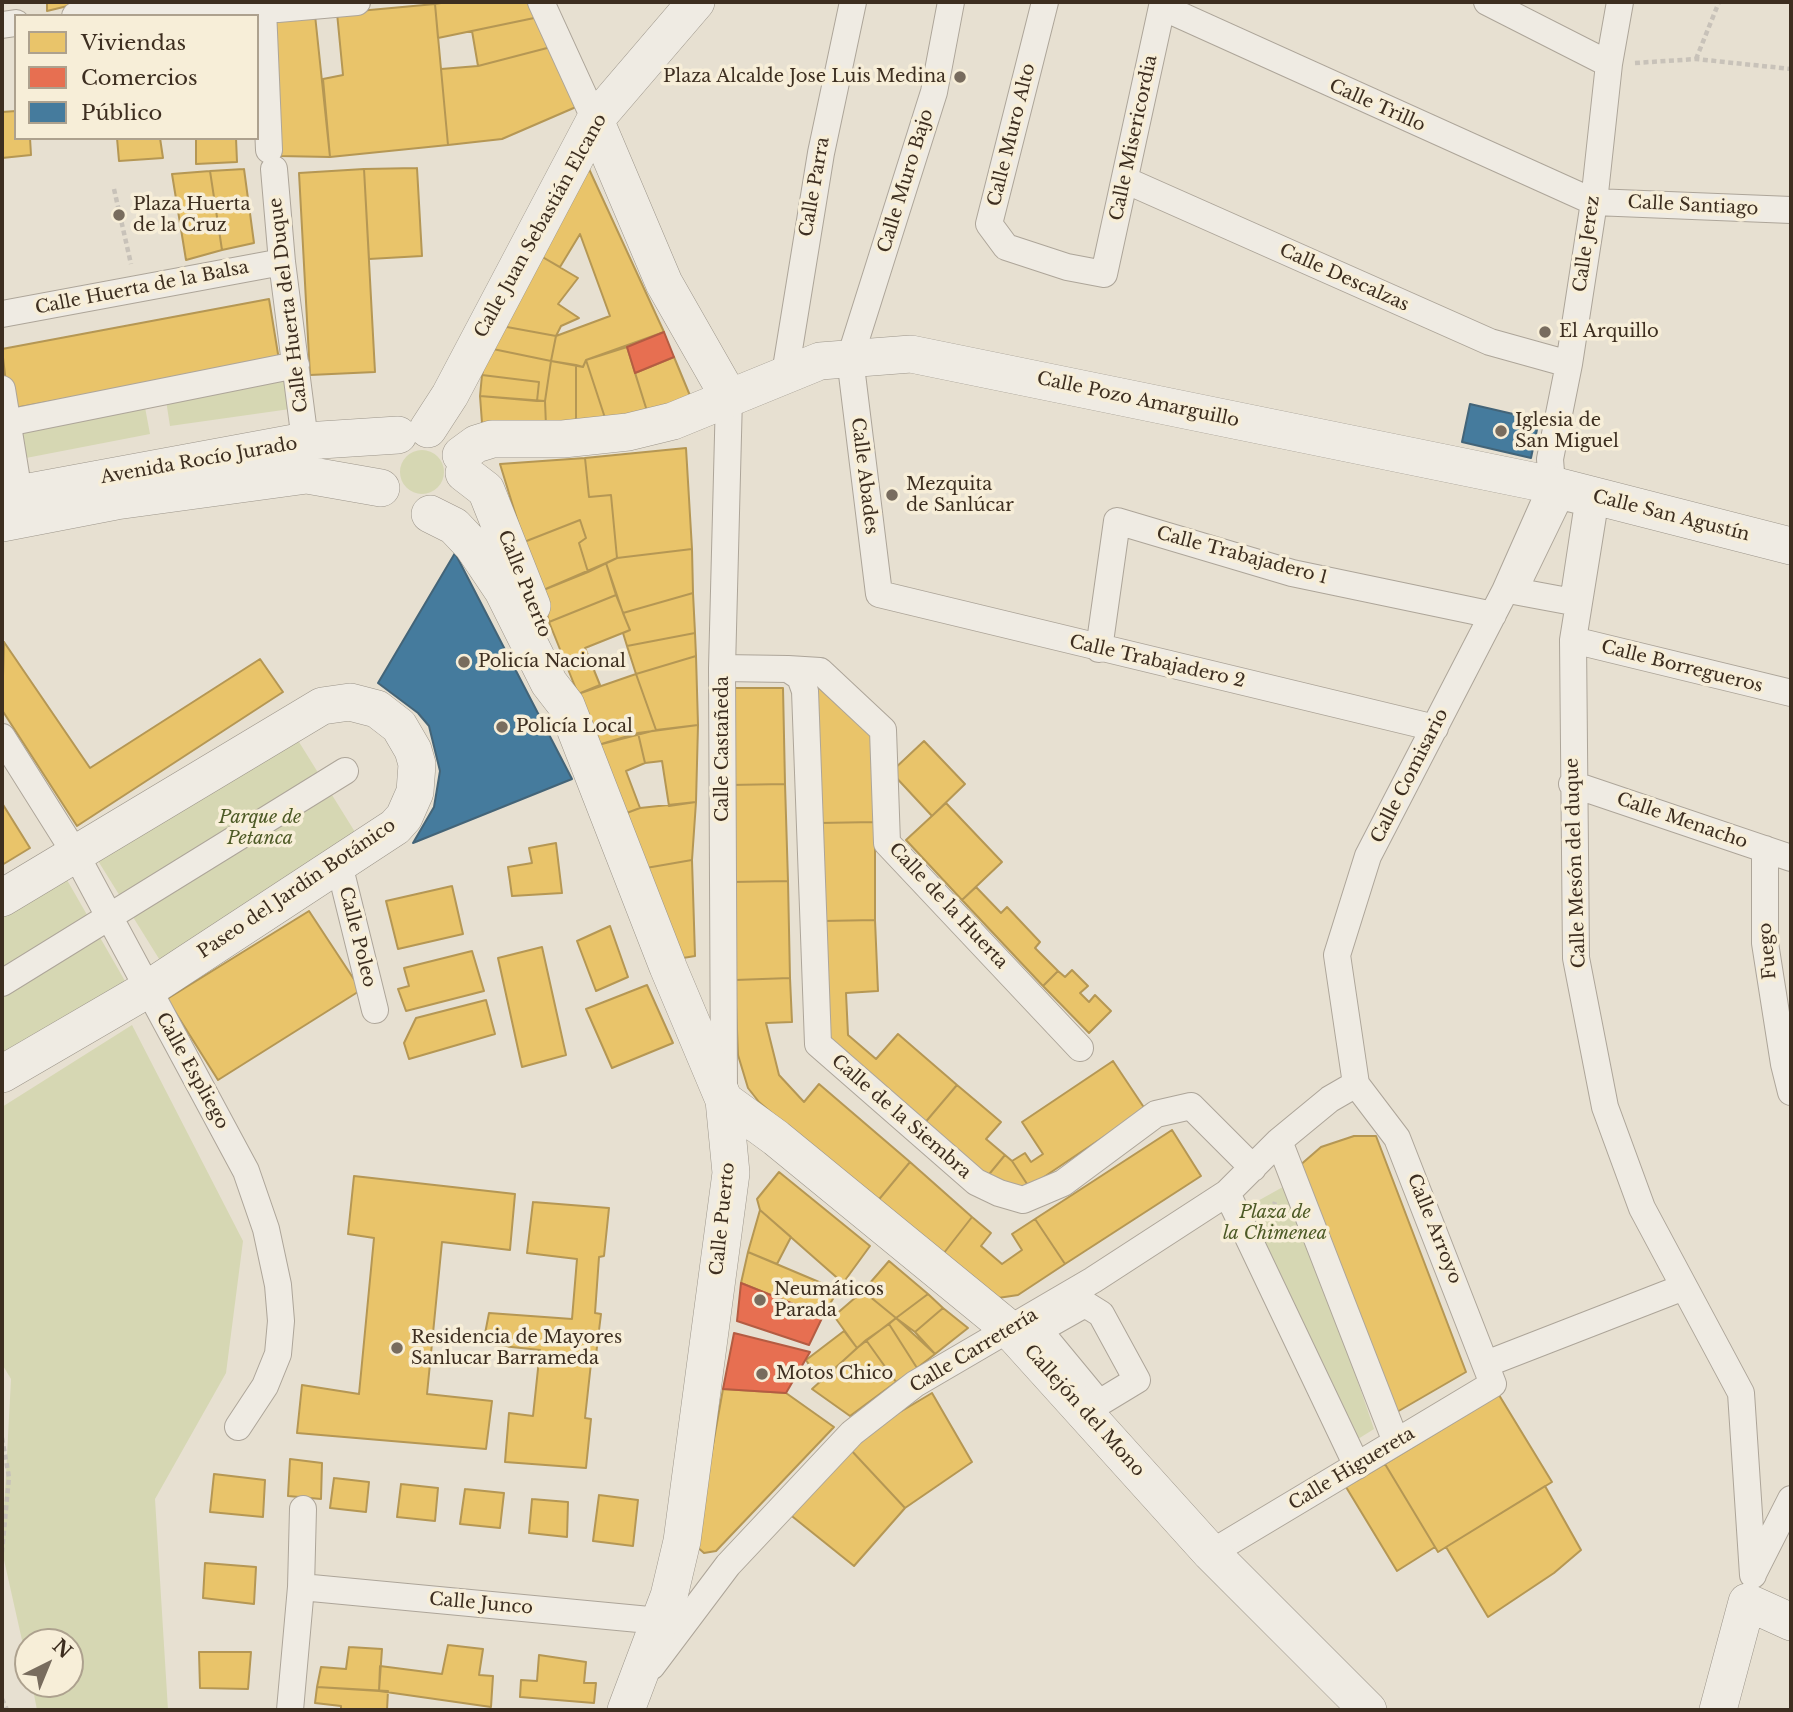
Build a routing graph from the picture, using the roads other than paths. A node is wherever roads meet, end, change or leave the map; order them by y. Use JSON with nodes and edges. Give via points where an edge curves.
{"nodes":[{"id":1,"x":357,"y":2,"type":"edge"},
{"id":2,"x":541,"y":2,"type":"edge"},
{"id":3,"x":696,"y":2,"type":"edge"},
{"id":4,"x":853,"y":2,"type":"edge"},
{"id":5,"x":951,"y":2,"type":"edge"},
{"id":6,"x":1045,"y":2,"type":"edge"},
{"id":7,"x":1487,"y":2,"type":"edge"},
{"id":8,"x":1620,"y":2,"type":"edge"},
{"id":9,"x":1162,"y":4,"type":"edge"},
{"id":10,"x":274,"y":7,"type":"edge"},
{"id":11,"x":91,"y":14,"type":"edge"},
{"id":12,"x":1609,"y":64,"type":"junction"},
{"id":13,"x":595,"y":120,"type":"junction"},
{"id":14,"x":1125,"y":180,"type":"junction"},
{"id":15,"x":1594,"y":202,"type":"junction"},
{"id":16,"x":1791,"y":211,"type":"edge"},
{"id":17,"x":282,"y":262,"type":"junction"},
{"id":18,"x":1104,"y":274,"type":"joint"},
{"id":19,"x":2,"y":314,"type":"edge"},
{"id":20,"x":850,"y":358,"type":"junction"},
{"id":21,"x":1569,"y":364,"type":"junction"},
{"id":22,"x":296,"y":365,"type":"junction"},
{"id":23,"x":785,"y":374,"type":"junction"},
{"id":24,"x":2,"y":388,"type":"edge"},
{"id":25,"x":729,"y":397,"type":"junction"},
{"id":26,"x":7,"y":423,"type":"junction"},
{"id":27,"x":413,"y":432,"type":"junction"},
{"id":28,"x":305,"y":442,"type":"junction"},
{"id":29,"x":462,"y":464,"type":"junction"},
{"id":30,"x":381,"y":488,"type":"junction"},
{"id":31,"x":1556,"y":490,"type":"junction"},
{"id":32,"x":1596,"y":497,"type":"junction"},
{"id":33,"x":8,"y":504,"type":"edge"},
{"id":34,"x":430,"y":514,"type":"junction"},
{"id":35,"x":1791,"y":546,"type":"edge"},
{"id":36,"x":879,"y":594,"type":"joint"},
{"id":37,"x":1493,"y":615,"type":"junction"},
{"id":38,"x":1573,"y":640,"type":"junction"},
{"id":39,"x":1099,"y":649,"type":"junction"},
{"id":40,"x":722,"y":668,"type":"junction"},
{"id":41,"x":788,"y":669,"type":"junction"},
{"id":42,"x":1791,"y":693,"type":"edge"},
{"id":43,"x":566,"y":705,"type":"junction"},
{"id":44,"x":1435,"y":728,"type":"junction"},
{"id":45,"x":2,"y":737,"type":"edge"},
{"id":46,"x":345,"y":771,"type":"dead end"},
{"id":47,"x":1572,"y":784,"type":"junction"},
{"id":48,"x":1765,"y":849,"type":"junction"},
{"id":49,"x":75,"y":853,"type":"junction"},
{"id":50,"x":1791,"y":858,"type":"edge"},
{"id":51,"x":339,"y":864,"type":"junction"},
{"id":52,"x":2,"y":898,"type":"edge"},
{"id":53,"x":109,"y":916,"type":"junction"},
{"id":54,"x":2,"y":983,"type":"edge"},
{"id":55,"x":148,"y":989,"type":"junction"},
{"id":56,"x":375,"y":1010,"type":"dead end"},
{"id":57,"x":1080,"y":1048,"type":"dead end"},
{"id":58,"x":2,"y":1074,"type":"edge"},
{"id":59,"x":1356,"y":1084,"type":"junction"},
{"id":60,"x":1791,"y":1092,"type":"edge"},
{"id":61,"x":724,"y":1100,"type":"junction"},
{"id":62,"x":776,"y":1138,"type":"junction"},
{"id":63,"x":1279,"y":1141,"type":"junction"},
{"id":64,"x":1253,"y":1168,"type":"junction"},
{"id":65,"x":731,"y":1172,"type":"junction"},
{"id":66,"x":1227,"y":1193,"type":"junction"},
{"id":67,"x":1093,"y":1280,"type":"junction"},
{"id":68,"x":1684,"y":1287,"type":"junction"},
{"id":69,"x":1009,"y":1328,"type":"junction"},
{"id":70,"x":1490,"y":1374,"type":"junction"},
{"id":71,"x":1095,"y":1423,"type":"junction"},
{"id":72,"x":238,"y":1427,"type":"dead end"},
{"id":73,"x":1396,"y":1443,"type":"junction"},
{"id":74,"x":1357,"y":1466,"type":"junction"},
{"id":75,"x":1791,"y":1499,"type":"edge"},
{"id":76,"x":303,"y":1509,"type":"dead end"},
{"id":77,"x":1212,"y":1553,"type":"junction"},
{"id":78,"x":301,"y":1587,"type":"junction"},
{"id":79,"x":1750,"y":1588,"type":"junction"},
{"id":80,"x":660,"y":1621,"type":"junction"},
{"id":81,"x":1791,"y":1622,"type":"edge"},
{"id":82,"x":641,"y":1672,"type":"junction"},
{"id":83,"x":290,"y":1710,"type":"edge"},
{"id":84,"x":626,"y":1710,"type":"edge"},
{"id":85,"x":1368,"y":1710,"type":"edge"},
{"id":86,"x":1718,"y":1710,"type":"edge"}],
"edges":[{"from":1,"to":10,"type":"street"},
{"from":2,"to":13,"type":"street"},
{"from":3,"to":13,"type":"street","name":"Calle Juan Sebastián Elcano"},
{"from":4,"to":23,"type":"street","name":"Calle Parra","via":[[821,153]]},
{"from":5,"to":20,"type":"street","name":"Calle Muro Bajo","via":[[934,92]]},
{"from":6,"to":18,"type":"street","name":"Calle Muro Alto","via":[[989,224],[1006,247]]},
{"from":7,"to":12,"type":"street"},
{"from":8,"to":12,"type":"street","name":"Calle Jerez"},
{"from":9,"to":14,"type":"street","name":"Calle Misericordia"},
{"from":9,"to":15,"type":"street","name":"Calle Trillo"},
{"from":10,"to":11,"type":"street","via":[[162,5]]},
{"from":10,"to":17,"type":"street","name":"Calle Huerta del Duque","via":[[272,159]]},
{"from":12,"to":15,"type":"street","name":"Calle Jerez"},
{"from":13,"to":25,"type":"street","via":[[664,283]]},
{"from":13,"to":27,"type":"street","name":"Calle Juan Sebastián Elcano","via":[[450,395]]},
{"from":14,"to":18,"type":"street","name":"Calle Misericordia"},
{"from":14,"to":21,"type":"street","name":"Calle Descalzas","via":[[1490,342]]},
{"from":15,"to":16,"type":"street","name":"Calle Santiago"},
{"from":15,"to":21,"type":"street","name":"Calle Jerez"},
{"from":17,"to":19,"type":"street","name":"Calle Huerta de la Balsa"},
{"from":17,"to":22,"type":"street","name":"Calle Huerta del Duque"},
{"from":20,"to":23,"type":"street","name":"Calle Pozo Amarguillo","via":[[820,361]]},
{"from":20,"to":31,"type":"street","name":"Calle Pozo Amarguillo","via":[[911,354]]},
{"from":20,"to":36,"type":"street","name":"Calle Abades"},
{"from":21,"to":31,"type":"street","name":"Calle Jerez","via":[[1550,459]]},
{"from":22,"to":26,"type":"street"},
{"from":22,"to":28,"type":"street","name":"Calle Huerta del Duque"},
{"from":23,"to":25,"type":"street","name":"Calle Pozo Amarguillo"},
{"from":24,"to":26,"type":"street"},
{"from":25,"to":29,"type":"street","name":"Calle Pozo Amarguillo","via":[[673,421],[628,432],[563,439],[492,439],[476,444]]},
{"from":25,"to":40,"type":"street","name":"Calle Castañeda"},
{"from":26,"to":33,"type":"street"},
{"from":27,"to":28,"type":"street","name":"Avenida Rocío Jurado"},
{"from":27,"to":29,"type":"street","via":[[453,443]]},
{"from":27,"to":30,"type":"street","via":[[382,453]]},
{"from":28,"to":33,"type":"street","name":"Avenida Rocío Jurado"},
{"from":29,"to":34,"type":"street","via":[[454,499]]},
{"from":29,"to":43,"type":"street","name":"Calle Puerto","via":[[486,490],[560,671]]},
{"from":30,"to":33,"type":"street","name":"Avenida Rocío Jurado","via":[[307,475],[116,501]]},
{"from":30,"to":34,"type":"street","via":[[396,507]]},
{"from":31,"to":32,"type":"street","name":"Calle San Agustín"},
{"from":31,"to":37,"type":"street","name":"Calle Comisario"},
{"from":32,"to":35,"type":"street","name":"Calle San Agustín"},
{"from":32,"to":38,"type":"street","name":"Calle Mesón del duque"},
{"from":34,"to":43,"type":"street","name":"Calle Puerto","via":[[454,526],[472,545],[503,591],[549,684]]},
{"from":36,"to":39,"type":"street","name":"Calle Trabajadero 2"},
{"from":37,"to":39,"type":"street","name":"Calle Trabajadero 1","via":[[1292,573],[1117,521]]},
{"from":37,"to":44,"type":"street","name":"Calle Comisario"},
{"from":38,"to":42,"type":"street","name":"Calle Borregueros"},
{"from":38,"to":47,"type":"street","name":"Calle Mesón del duque"},
{"from":39,"to":44,"type":"street","name":"Calle Trabajadero 2"},
{"from":40,"to":41,"type":"street"},
{"from":40,"to":61,"type":"street","name":"Calle Castañeda"},
{"from":41,"to":57,"type":"street","name":"Calle de la Huerta","via":[[820,671],[883,730],[887,843]]},
{"from":41,"to":64,"type":"street","name":"Calle de la Siembra","via":[[800,677],[805,691],[818,1044],[976,1182],[1023,1200],[1063,1183],[1156,1114],[1191,1106]]},
{"from":43,"to":61,"type":"street","name":"Calle Puerto"},
{"from":44,"to":59,"type":"street","name":"Calle Comisario","via":[[1368,856],[1337,955]]},
{"from":45,"to":49,"type":"street","name":"Calle Espliego"},
{"from":46,"to":53,"type":"street"},
{"from":47,"to":48,"type":"street","name":"Calle Menacho"},
{"from":47,"to":68,"type":"street","name":"Calle Mesón del duque","via":[[1576,958],[1605,1107],[1642,1208]]},
{"from":48,"to":50,"type":"street","name":"Calle Menacho"},
{"from":48,"to":60,"type":"street","name":"Fuego","via":[[1765,943]]},
{"from":49,"to":51,"type":"street","name":"Paseo del Jardín Botánico","via":[[309,712],[350,702],[377,709],[399,726],[413,750],[417,778],[411,805],[395,827]]},
{"from":49,"to":52,"type":"street","name":"Paseo del Jardín Botánico"},
{"from":49,"to":53,"type":"street","name":"Calle Espliego"},
{"from":51,"to":55,"type":"street","name":"Paseo del Jardín Botánico"},
{"from":51,"to":56,"type":"street","name":"Calle Poleo"},
{"from":53,"to":54,"type":"street"},
{"from":53,"to":55,"type":"street","name":"Calle Espliego"},
{"from":55,"to":58,"type":"street","name":"Paseo del Jardín Botánico"},
{"from":55,"to":72,"type":"street","name":"Calle Espliego","via":[[246,1171],[266,1229],[278,1285],[278,1354],[265,1386]]},
{"from":59,"to":63,"type":"street","name":"Calle Carretería"},
{"from":59,"to":70,"type":"street","name":"Calle Arroyo","via":[[1397,1138]]},
{"from":61,"to":62,"type":"street","name":"Callejón del Mono"},
{"from":61,"to":65,"type":"street","name":"Calle Puerto"},
{"from":62,"to":65,"type":"street","via":[[748,1145]]},
{"from":62,"to":69,"type":"street","name":"Callejón del Mono"},
{"from":63,"to":64,"type":"street","name":"Calle Carretería"},
{"from":63,"to":73,"type":"street"},
{"from":64,"to":66,"type":"street","name":"Calle Carretería"},
{"from":65,"to":80,"type":"street","name":"Calle Puerto","via":[[682,1541]]},
{"from":66,"to":67,"type":"street","name":"Calle Carretería"},
{"from":66,"to":74,"type":"street"},
{"from":67,"to":69,"type":"street","name":"Calle Carretería"},
{"from":67,"to":71,"type":"street","via":[[1151,1389]]},
{"from":68,"to":70,"type":"street","name":"Calle Higuereta"},
{"from":68,"to":79,"type":"street","name":"Calle Mesón del duque","via":[[1741,1393]]},
{"from":69,"to":71,"type":"street","name":"Callejón del Mono"},
{"from":69,"to":82,"type":"street","name":"Calle Carretería","via":[[915,1384],[852,1433],[728,1565],[681,1624],[664,1654]]},
{"from":70,"to":73,"type":"street","name":"Calle Higuereta"},
{"from":71,"to":77,"type":"street","name":"Callejón del Mono"},
{"from":73,"to":74,"type":"street","name":"Calle Higuereta"},
{"from":74,"to":77,"type":"street","name":"Calle Higuereta"},
{"from":75,"to":79,"type":"street"},
{"from":76,"to":78,"type":"street"},
{"from":77,"to":85,"type":"street","name":"Callejón del Mono"},
{"from":78,"to":80,"type":"street","name":"Calle Junco"},
{"from":78,"to":83,"type":"street"},
{"from":79,"to":81,"type":"street"},
{"from":79,"to":86,"type":"street"},
{"from":80,"to":82,"type":"street","name":"Calle Puerto"},
{"from":82,"to":84,"type":"street","name":"Calle Puerto"}]}
